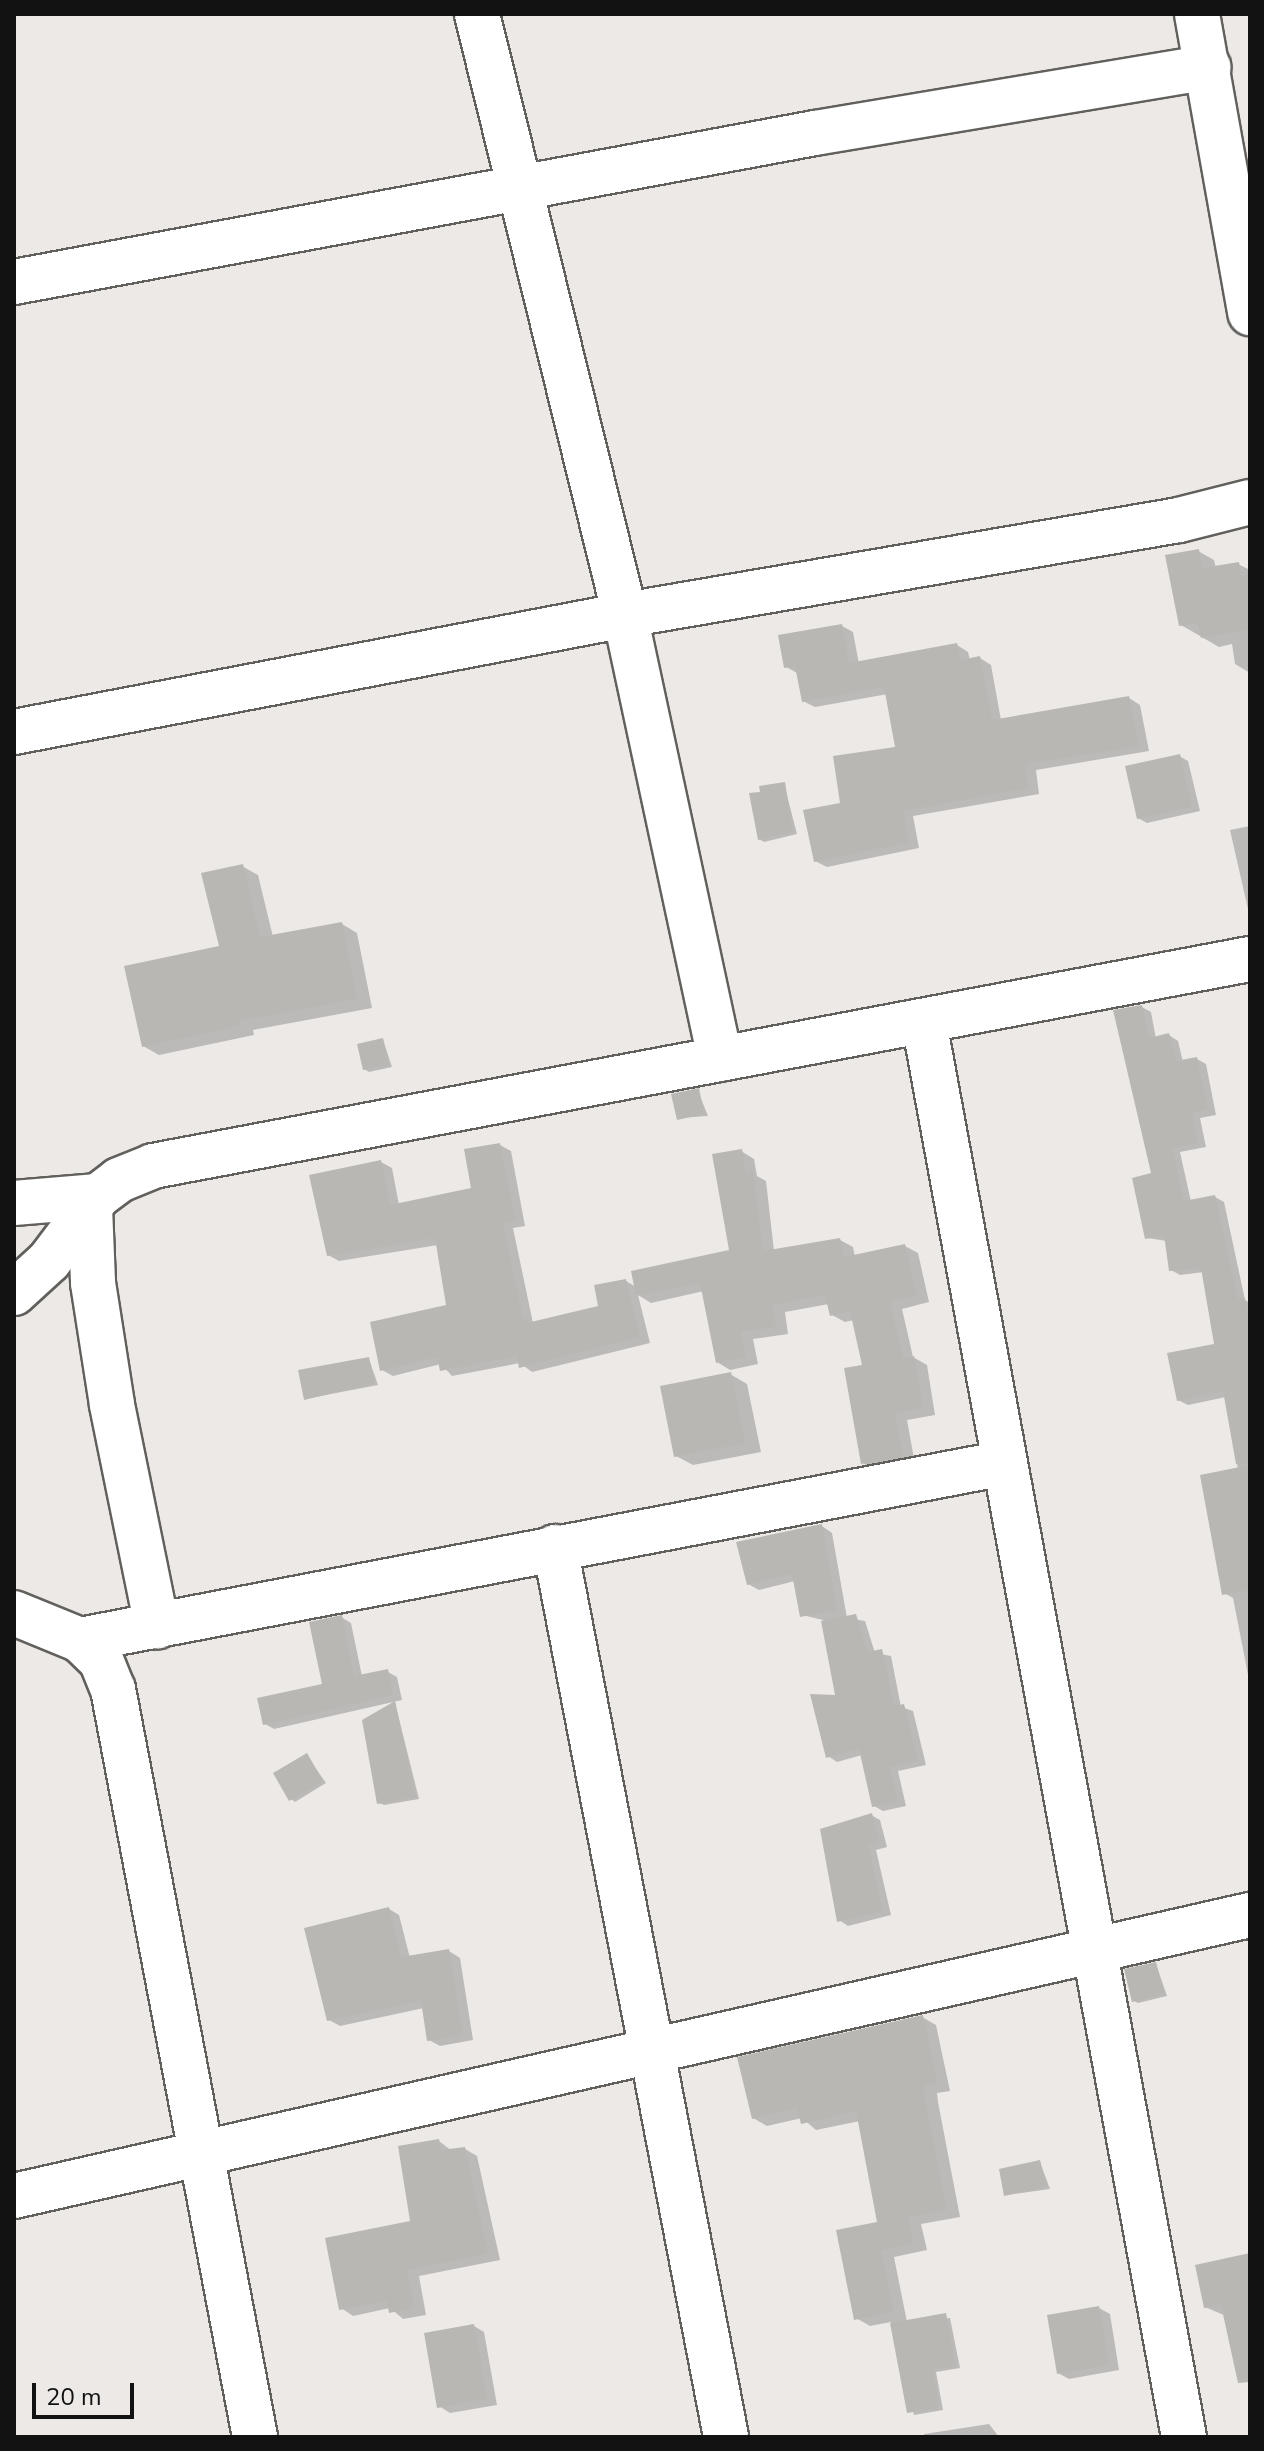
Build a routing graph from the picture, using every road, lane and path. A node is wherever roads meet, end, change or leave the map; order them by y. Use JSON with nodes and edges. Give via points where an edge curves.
{"nodes":[{"id":1,"x":477,"y":14,"type":"edge"},
{"id":2,"x":1197,"y":14,"type":"edge"},
{"id":3,"x":1208,"y":67,"type":"junction"},
{"id":4,"x":1236,"y":167,"type":"edge"},
{"id":5,"x":524,"y":190,"type":"junction"},
{"id":6,"x":1244,"y":249,"type":"edge"},
{"id":7,"x":14,"y":282,"type":"edge"},
{"id":8,"x":1250,"y":313,"type":"edge"},
{"id":9,"x":1250,"y":502,"type":"edge"},
{"id":10,"x":625,"y":615,"type":"junction"},
{"id":11,"x":14,"y":732,"type":"edge"},
{"id":12,"x":1250,"y":959,"type":"edge"},
{"id":13,"x":924,"y":1022,"type":"junction"},
{"id":14,"x":720,"y":1059,"type":"junction"},
{"id":15,"x":94,"y":1202,"type":"junction"},
{"id":16,"x":14,"y":1203,"type":"edge"},
{"id":17,"x":14,"y":1293,"type":"edge"},
{"id":18,"x":1004,"y":1463,"type":"junction"},
{"id":19,"x":555,"y":1547,"type":"junction"},
{"id":20,"x":14,"y":1613,"type":"edge"},
{"id":21,"x":157,"y":1626,"type":"junction"},
{"id":22,"x":80,"y":1640,"type":"junction"},
{"id":23,"x":1250,"y":1915,"type":"edge"},
{"id":24,"x":1098,"y":1950,"type":"junction"},
{"id":25,"x":655,"y":2051,"type":"junction"},
{"id":26,"x":201,"y":2151,"type":"junction"},
{"id":27,"x":14,"y":2196,"type":"edge"},
{"id":28,"x":255,"y":2437,"type":"edge"},
{"id":29,"x":726,"y":2437,"type":"edge"},
{"id":30,"x":1184,"y":2437,"type":"edge"}],
"edges":[{"from":1,"to":5,"type":"street"},
{"from":2,"to":3,"type":"street"},
{"from":3,"to":4,"type":"street"},
{"from":3,"to":5,"type":"street","via":[[815,133]]},
{"from":4,"to":6,"type":"street"},
{"from":5,"to":7,"type":"street"},
{"from":5,"to":10,"type":"street"},
{"from":6,"to":8,"type":"street"},
{"from":9,"to":10,"type":"street","via":[[1179,520]]},
{"from":10,"to":11,"type":"street"},
{"from":10,"to":14,"type":"street"},
{"from":12,"to":13,"type":"street"},
{"from":13,"to":14,"type":"street"},
{"from":13,"to":18,"type":"street"},
{"from":14,"to":15,"type":"street","via":[[153,1166],[119,1180]]},
{"from":15,"to":16,"type":"street"},
{"from":15,"to":17,"type":"street","via":[[49,1261]]},
{"from":15,"to":21,"type":"street","via":[[93,1283]]},
{"from":18,"to":19,"type":"street"},
{"from":18,"to":24,"type":"street"},
{"from":19,"to":21,"type":"street"},
{"from":19,"to":25,"type":"street"},
{"from":20,"to":22,"type":"street"},
{"from":21,"to":22,"type":"street"},
{"from":22,"to":26,"type":"street","via":[[101,1660],[113,1689]]},
{"from":23,"to":24,"type":"street"},
{"from":24,"to":25,"type":"street"},
{"from":24,"to":30,"type":"street"},
{"from":25,"to":26,"type":"street"},
{"from":25,"to":29,"type":"street"},
{"from":26,"to":27,"type":"street"},
{"from":26,"to":28,"type":"street"}]}
